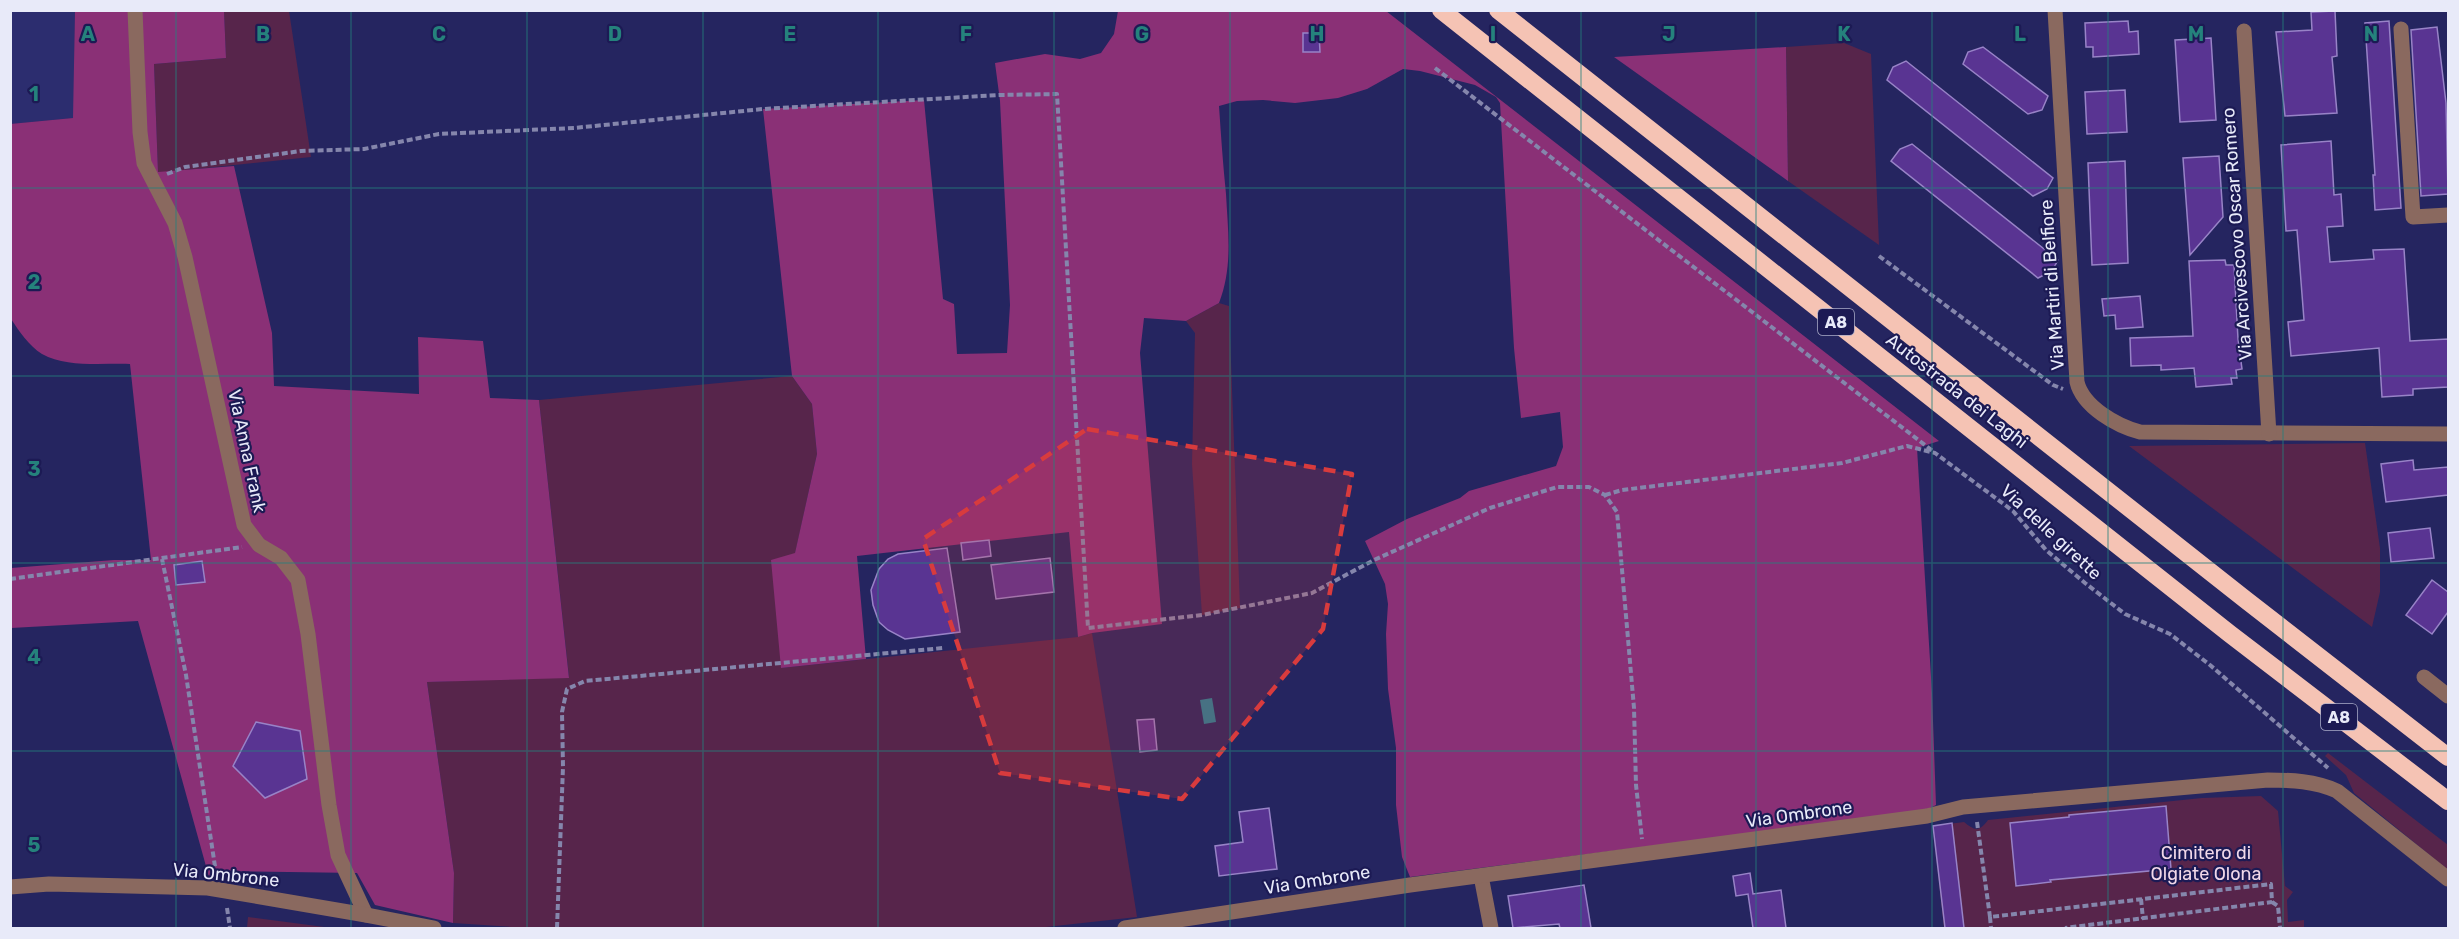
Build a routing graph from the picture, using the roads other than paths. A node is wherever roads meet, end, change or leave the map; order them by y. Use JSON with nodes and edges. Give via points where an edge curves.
{"nodes":[{"id":1,"x":135,"y":10,"type":"edge"},
{"id":2,"x":1441,"y":10,"type":"edge"},
{"id":3,"x":1498,"y":10,"type":"edge"},
{"id":4,"x":2055,"y":10,"type":"edge"},
{"id":5,"x":2401,"y":29,"type":"dead end"},
{"id":6,"x":2244,"y":31,"type":"dead end"},
{"id":7,"x":2448,"y":215,"type":"edge"},
{"id":8,"x":2270,"y":434,"type":"junction"},
{"id":9,"x":2448,"y":434,"type":"edge"},
{"id":10,"x":2424,"y":677,"type":"dead end"},
{"id":11,"x":2448,"y":696,"type":"edge"},
{"id":12,"x":2448,"y":757,"type":"edge"},
{"id":13,"x":2448,"y":801,"type":"edge"},
{"id":14,"x":1481,"y":876,"type":"junction"},
{"id":15,"x":2448,"y":879,"type":"edge"},
{"id":16,"x":10,"y":886,"type":"edge"},
{"id":17,"x":366,"y":915,"type":"junction"},
{"id":18,"x":435,"y":928,"type":"edge"},
{"id":19,"x":1125,"y":928,"type":"edge"},
{"id":20,"x":1491,"y":928,"type":"edge"}],
"edges":[{"from":1,"to":17,"type":"street","name":"Via Anna Frank","via":[[144,163],[175,223],[185,257],[244,525],[298,580],[338,855]]},
{"from":2,"to":13,"type":"highway","name":"Autostrada dei Laghi","number":"A8","via":[[2211,619]]},
{"from":3,"to":12,"type":"highway","name":"Autostrada dei Laghi","number":"A8"},
{"from":4,"to":8,"type":"street","name":"Via Martiri di Belfiore","via":[[2080,392],[2103,413],[2140,432]]},
{"from":5,"to":7,"type":"street","via":[[2413,217]]},
{"from":6,"to":8,"type":"street","name":"Via Arcivescovo Oscar Romero"},
{"from":8,"to":9,"type":"street","name":"Via Martiri di Belfiore"},
{"from":10,"to":11,"type":"street"},
{"from":14,"to":15,"type":"street","name":"Via Ombrone","via":[[1927,816],[1951,809],[2268,780],[2314,783],[2348,798]]},
{"from":14,"to":19,"type":"street","name":"Via Ombrone"},
{"from":14,"to":20,"type":"street"},
{"from":16,"to":17,"type":"street","name":"Via Ombrone","via":[[208,888]]},
{"from":17,"to":18,"type":"street","name":"Via Ombrone"}]}
